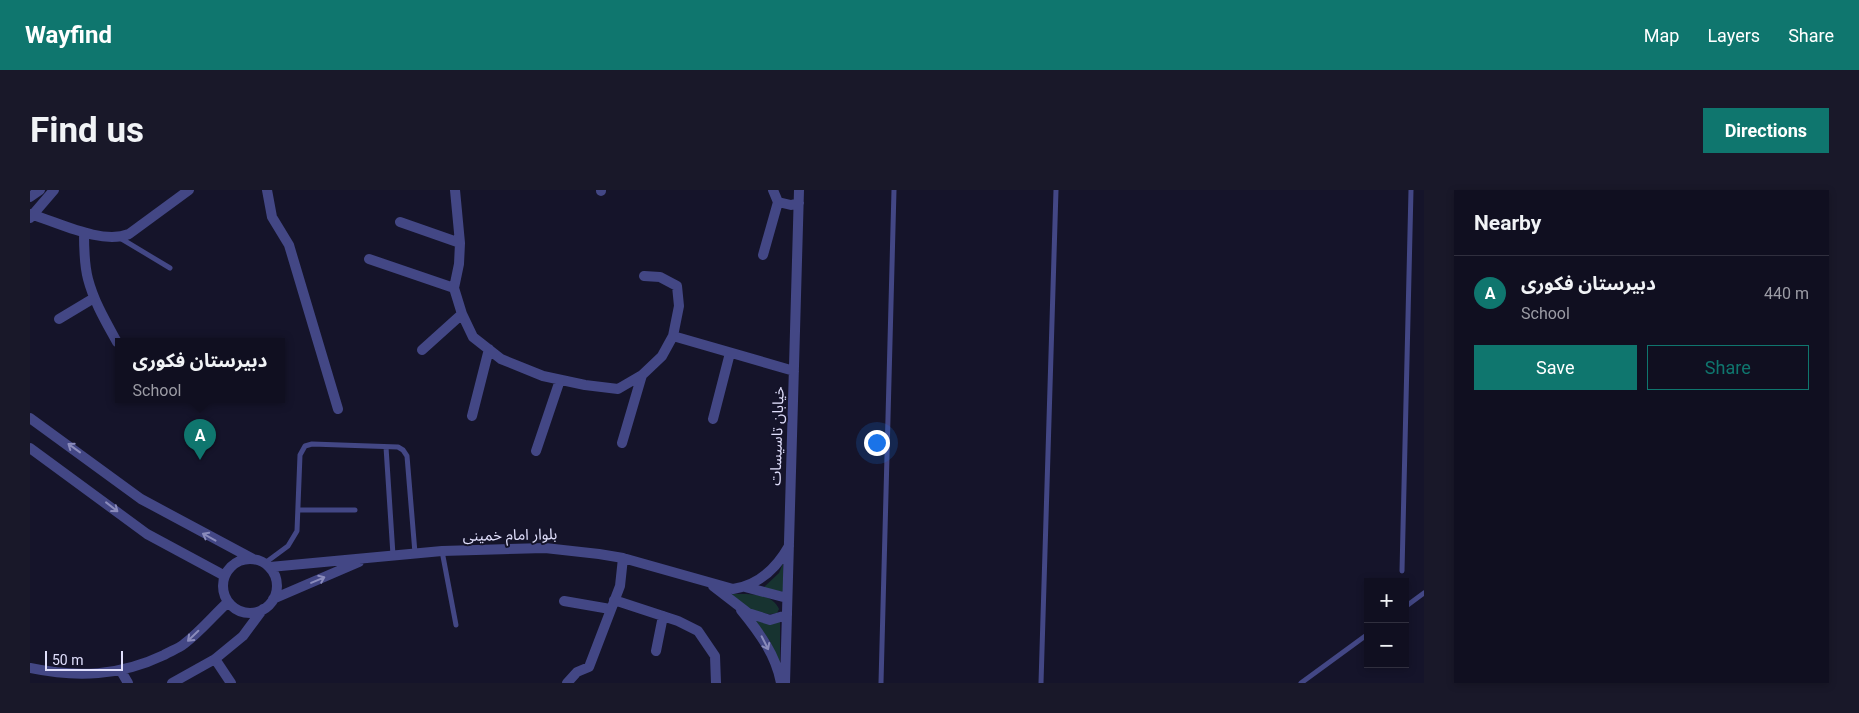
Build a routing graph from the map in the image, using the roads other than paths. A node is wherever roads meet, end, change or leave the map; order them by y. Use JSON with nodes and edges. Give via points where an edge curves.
{"nodes":[{"id":1,"x":40,"y":190,"type":"edge"},
{"id":2,"x":54,"y":190,"type":"edge"},
{"id":3,"x":189,"y":190,"type":"edge"},
{"id":4,"x":267,"y":190,"type":"edge"},
{"id":5,"x":455,"y":190,"type":"edge"},
{"id":6,"x":773,"y":190,"type":"edge"},
{"id":7,"x":799,"y":190,"type":"edge"},
{"id":8,"x":894,"y":190,"type":"edge"},
{"id":9,"x":1056,"y":190,"type":"edge"},
{"id":10,"x":1411,"y":190,"type":"edge"},
{"id":11,"x":30,"y":197,"type":"edge"},
{"id":12,"x":778,"y":202,"type":"junction"},
{"id":13,"x":799,"y":203,"type":"junction"},
{"id":14,"x":31,"y":216,"type":"edge"},
{"id":15,"x":400,"y":222,"type":"dead end"},
{"id":16,"x":84,"y":233,"type":"junction"},
{"id":17,"x":120,"y":237,"type":"junction"},
{"id":18,"x":460,"y":243,"type":"junction"},
{"id":19,"x":763,"y":255,"type":"dead end"},
{"id":20,"x":369,"y":259,"type":"dead end"},
{"id":21,"x":170,"y":268,"type":"dead end"},
{"id":22,"x":644,"y":276,"type":"dead end"},
{"id":23,"x":454,"y":288,"type":"junction"},
{"id":24,"x":94,"y":298,"type":"junction"},
{"id":25,"x":462,"y":314,"type":"junction"},
{"id":26,"x":60,"y":319,"type":"dead end"},
{"id":27,"x":673,"y":336,"type":"junction"},
{"id":28,"x":115,"y":338,"type":"edge"},
{"id":29,"x":489,"y":349,"type":"junction"},
{"id":30,"x":422,"y":350,"type":"dead end"},
{"id":31,"x":730,"y":352,"type":"junction"},
{"id":32,"x":794,"y":371,"type":"junction"},
{"id":33,"x":642,"y":374,"type":"junction"},
{"id":34,"x":560,"y":380,"type":"junction"},
{"id":35,"x":338,"y":409,"type":"dead end"},
{"id":36,"x":472,"y":416,"type":"dead end"},
{"id":37,"x":30,"y":418,"type":"edge"},
{"id":38,"x":713,"y":419,"type":"dead end"},
{"id":39,"x":622,"y":443,"type":"dead end"},
{"id":40,"x":386,"y":447,"type":"junction"},
{"id":41,"x":30,"y":448,"type":"edge"},
{"id":42,"x":536,"y":451,"type":"dead end"},
{"id":43,"x":298,"y":510,"type":"junction"},
{"id":44,"x":355,"y":510,"type":"dead end"},
{"id":45,"x":789,"y":546,"type":"junction"},
{"id":46,"x":442,"y":551,"type":"junction"},
{"id":47,"x":415,"y":553,"type":"junction"},
{"id":48,"x":393,"y":555,"type":"junction"},
{"id":49,"x":623,"y":558,"type":"junction"},
{"id":50,"x":252,"y":559,"type":"junction"},
{"id":51,"x":366,"y":559,"type":"junction"},
{"id":52,"x":268,"y":565,"type":"junction"},
{"id":53,"x":1402,"y":572,"type":"dead end"},
{"id":54,"x":224,"y":576,"type":"junction"},
{"id":55,"x":711,"y":584,"type":"junction"},
{"id":56,"x":745,"y":587,"type":"junction"},
{"id":57,"x":1424,"y":592,"type":"edge"},
{"id":58,"x":787,"y":598,"type":"junction"},
{"id":59,"x":273,"y":599,"type":"junction"},
{"id":60,"x":564,"y":601,"type":"dead end"},
{"id":61,"x":228,"y":602,"type":"junction"},
{"id":62,"x":612,"y":604,"type":"junction"},
{"id":63,"x":1409,"y":604,"type":"edge"},
{"id":64,"x":739,"y":608,"type":"junction"},
{"id":65,"x":263,"y":610,"type":"junction"},
{"id":66,"x":787,"y":615,"type":"junction"},
{"id":67,"x":663,"y":616,"type":"junction"},
{"id":68,"x":456,"y":625,"type":"dead end"},
{"id":69,"x":1364,"y":637,"type":"edge"},
{"id":70,"x":656,"y":651,"type":"dead end"},
{"id":71,"x":215,"y":659,"type":"junction"},
{"id":72,"x":30,"y":668,"type":"edge"},
{"id":73,"x":121,"y":671,"type":"junction"},
{"id":74,"x":128,"y":683,"type":"edge"},
{"id":75,"x":172,"y":683,"type":"edge"},
{"id":76,"x":231,"y":683,"type":"edge"},
{"id":77,"x":567,"y":683,"type":"edge"},
{"id":78,"x":716,"y":683,"type":"edge"},
{"id":79,"x":783,"y":683,"type":"edge"},
{"id":80,"x":881,"y":683,"type":"edge"},
{"id":81,"x":1041,"y":683,"type":"edge"},
{"id":82,"x":1301,"y":683,"type":"edge"}],
"edges":[{"from":1,"to":11,"type":"street"},
{"from":2,"to":14,"type":"street"},
{"from":3,"to":17,"type":"street","via":[[129,234]]},
{"from":4,"to":35,"type":"street","via":[[272,217],[289,245]]},
{"from":5,"to":18,"type":"street"},
{"from":6,"to":12,"type":"street"},
{"from":7,"to":13,"type":"street","name":"خیابان تاسیسات"},
{"from":8,"to":80,"type":"lane"},
{"from":9,"to":81,"type":"lane"},
{"from":10,"to":53,"type":"lane"},
{"from":12,"to":13,"type":"street"},
{"from":12,"to":19,"type":"street"},
{"from":13,"to":32,"type":"street","name":"خیابان تاسیسات"},
{"from":14,"to":16,"type":"street"},
{"from":15,"to":18,"type":"street"},
{"from":16,"to":17,"type":"street"},
{"from":16,"to":24,"type":"street","via":[[87,277]]},
{"from":17,"to":21,"type":"lane"},
{"from":18,"to":23,"type":"street"},
{"from":20,"to":23,"type":"street"},
{"from":22,"to":27,"type":"street","via":[[660,277],[677,286],[680,306]]},
{"from":23,"to":25,"type":"street"},
{"from":24,"to":26,"type":"street"},
{"from":24,"to":28,"type":"street"},
{"from":25,"to":29,"type":"street","via":[[473,337]]},
{"from":25,"to":30,"type":"street"},
{"from":27,"to":31,"type":"street"},
{"from":27,"to":33,"type":"street","via":[[662,356]]},
{"from":29,"to":34,"type":"street","via":[[501,359]]},
{"from":29,"to":36,"type":"street"},
{"from":31,"to":32,"type":"street"},
{"from":31,"to":38,"type":"street"},
{"from":32,"to":45,"type":"street","name":"خیابان تاسیسات"},
{"from":33,"to":34,"type":"street","via":[[618,389]]},
{"from":33,"to":39,"type":"street"},
{"from":34,"to":42,"type":"street"},
{"from":50,"to":37,"type":"street","one_way":true,"via":[[141,499]]},
{"from":40,"to":43,"type":"lane","via":[[305,446],[300,455]]},
{"from":40,"to":47,"type":"lane","via":[[398,447],[407,456]]},
{"from":40,"to":48,"type":"lane"},
{"from":41,"to":54,"type":"street","one_way":true,"via":[[146,534]]},
{"from":43,"to":44,"type":"lane"},
{"from":43,"to":52,"type":"lane","via":[[297,531],[288,546]]},
{"from":45,"to":56,"type":"street","via":[[769,574]]},
{"from":45,"to":58,"type":"street","name":"خیابان تاسیسات"},
{"from":46,"to":47,"type":"street","name":"بلوار امام خمینی"},
{"from":46,"to":49,"type":"street","name":"بلوار امام خمینی","via":[[545,548]]},
{"from":46,"to":68,"type":"lane"},
{"from":47,"to":48,"type":"street","name":"بلوار امام خمینی"},
{"from":48,"to":51,"type":"street","name":"بلوار امام خمینی"},
{"from":49,"to":55,"type":"street","name":"بلوار امام خمینی"},
{"from":49,"to":62,"type":"street","via":[[620,586]]},
{"from":50,"to":52,"type":"street"},
{"from":50,"to":54,"type":"street","via":[[236,562]]},
{"from":51,"to":52,"type":"street","name":"بلوار امام خمینی"},
{"from":59,"to":51,"type":"street","name":"بلوار امام خمینی","one_way":true},
{"from":52,"to":59,"type":"street","via":[[276,580]]},
{"from":54,"to":61,"type":"street","via":[[223,589]]},
{"from":55,"to":56,"type":"street","name":"بلوار امام خمینی"},
{"from":55,"to":64,"type":"street"},
{"from":56,"to":58,"type":"street","name":"بلوار امام خمینی"},
{"from":57,"to":63,"type":"lane"},
{"from":58,"to":66,"type":"street","name":"خیابان تاسیسات"},
{"from":59,"to":65,"type":"street"},
{"from":60,"to":62,"type":"street"},
{"from":61,"to":65,"type":"street","via":[[236,610],[247,613]]},
{"from":61,"to":73,"type":"street","one_way":true,"via":[[183,645],[145,664]]},
{"from":62,"to":67,"type":"street"},
{"from":62,"to":77,"type":"street","via":[[589,667],[577,672]]},
{"from":64,"to":66,"type":"street","via":[[770,620]]},
{"from":64,"to":79,"type":"street","one_way":true,"via":[[762,637]]},
{"from":65,"to":71,"type":"street","via":[[243,636]]},
{"from":66,"to":79,"type":"street","name":"خیابان تاسیسات"},
{"from":67,"to":70,"type":"street"},
{"from":67,"to":78,"type":"street","via":[[698,631],[715,656]]},
{"from":69,"to":82,"type":"lane"},
{"from":71,"to":75,"type":"street"},
{"from":71,"to":76,"type":"street"},
{"from":72,"to":73,"type":"street","via":[[52,673]]},
{"from":73,"to":74,"type":"street"}]}
